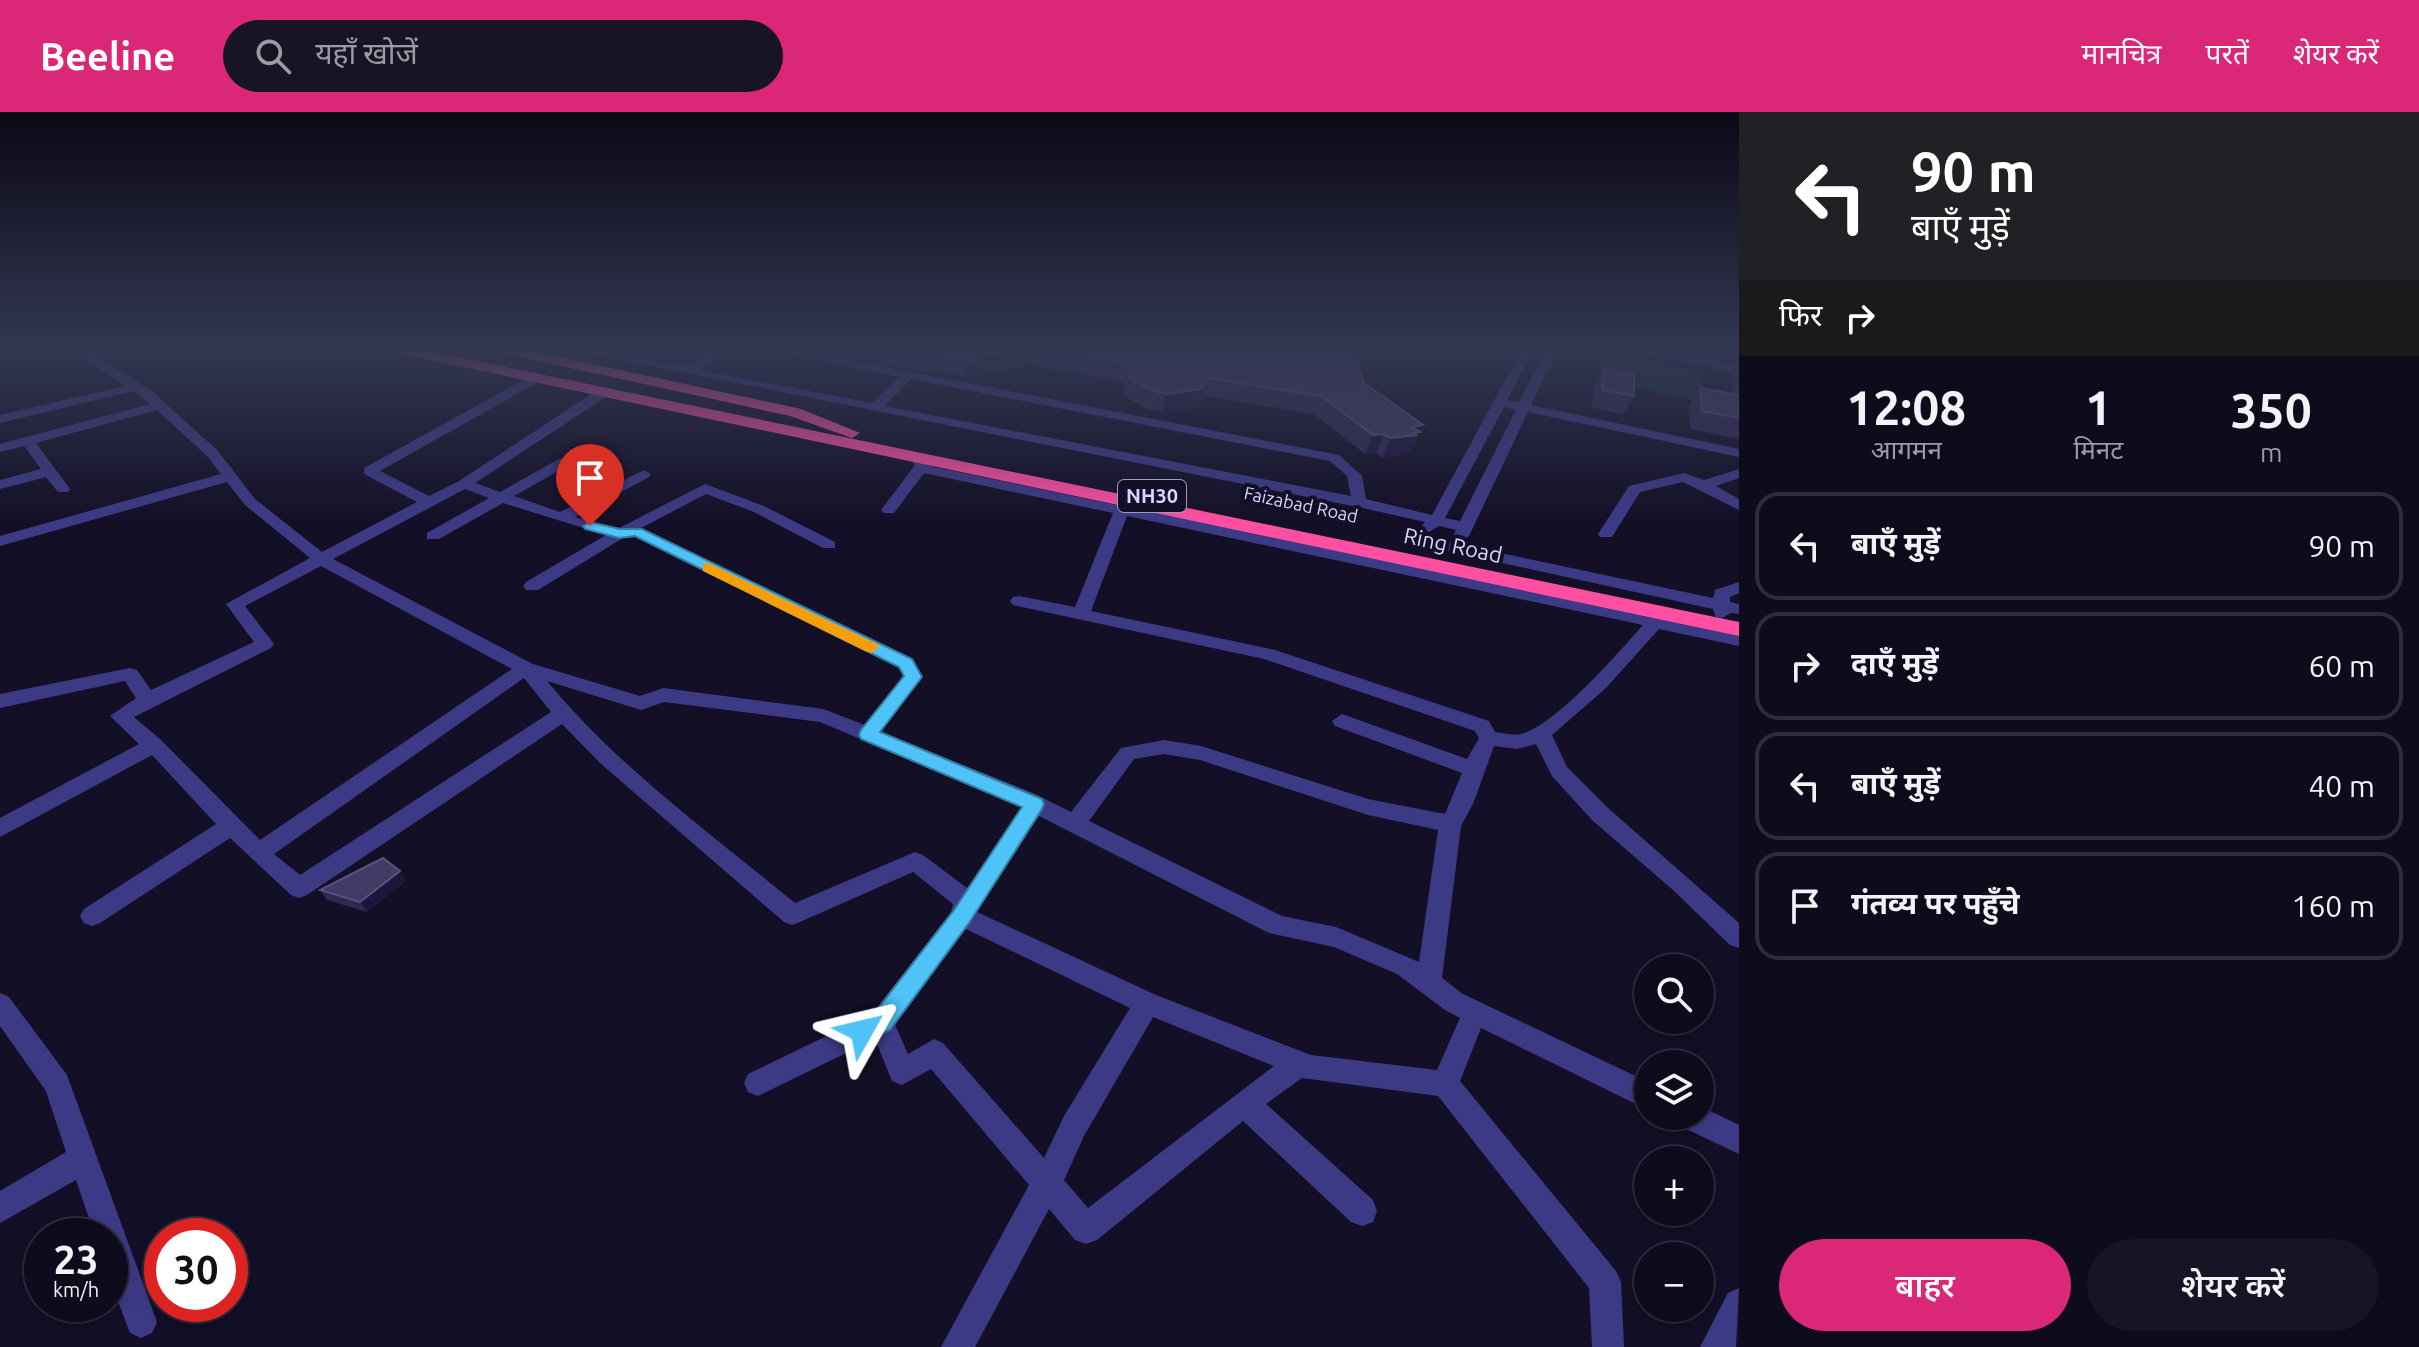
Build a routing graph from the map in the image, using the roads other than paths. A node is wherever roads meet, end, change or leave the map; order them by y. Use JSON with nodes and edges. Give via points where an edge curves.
{"nodes":[{"id":1,"x":159,"y":406,"type":"edge"},
{"id":2,"x":52,"y":407,"type":"edge"},
{"id":3,"x":157,"y":407,"type":"edge"},
{"id":4,"x":485,"y":407,"type":"edge"},
{"id":5,"x":582,"y":407,"type":"edge"},
{"id":6,"x":671,"y":407,"type":"edge"},
{"id":7,"x":725,"y":407,"type":"edge"},
{"id":8,"x":770,"y":407,"type":"edge"},
{"id":9,"x":876,"y":407,"type":"edge"},
{"id":10,"x":1070,"y":407,"type":"edge"},
{"id":11,"x":1497,"y":407,"type":"edge"},
{"id":12,"x":1518,"y":407,"type":"edge"},
{"id":13,"x":1524,"y":408,"type":"junction"},
{"id":14,"x":0,"y":419,"type":"edge"},
{"id":15,"x":854,"y":434,"type":"junction"},
{"id":16,"x":27,"y":441,"type":"junction"},
{"id":17,"x":0,"y":448,"type":"edge"},
{"id":18,"x":1739,"y":453,"type":"edge"},
{"id":19,"x":919,"y":461,"type":"junction"},
{"id":20,"x":564,"y":462,"type":"dead end"},
{"id":21,"x":50,"y":471,"type":"junction"},
{"id":22,"x":1739,"y":473,"type":"edge"},
{"id":23,"x":644,"y":474,"type":"dead end"},
{"id":24,"x":230,"y":476,"type":"junction"},
{"id":25,"x":464,"y":484,"type":"junction"},
{"id":26,"x":0,"y":485,"type":"edge"},
{"id":27,"x":1704,"y":485,"type":"junction"},
{"id":28,"x":63,"y":489,"type":"dead end"},
{"id":29,"x":504,"y":496,"type":"junction"},
{"id":30,"x":428,"y":502,"type":"junction"},
{"id":31,"x":1358,"y":502,"type":"junction"},
{"id":32,"x":1739,"y":505,"type":"edge"},
{"id":33,"x":1123,"y":506,"type":"junction"},
{"id":34,"x":889,"y":510,"type":"dead end"},
{"id":35,"x":561,"y":518,"type":"junction"},
{"id":36,"x":1437,"y":519,"type":"junction"},
{"id":37,"x":1465,"y":527,"type":"junction"},
{"id":38,"x":619,"y":534,"type":"junction"},
{"id":39,"x":1606,"y":534,"type":"dead end"},
{"id":40,"x":433,"y":536,"type":"dead end"},
{"id":41,"x":0,"y":541,"type":"edge"},
{"id":42,"x":829,"y":545,"type":"dead end"},
{"id":43,"x":1411,"y":545,"type":"junction"},
{"id":44,"x":1452,"y":554,"type":"junction"},
{"id":45,"x":321,"y":559,"type":"junction"},
{"id":46,"x":532,"y":586,"type":"dead end"},
{"id":47,"x":1739,"y":587,"type":"edge"},
{"id":48,"x":1019,"y":601,"type":"dead end"},
{"id":49,"x":1730,"y":611,"type":"edge"},
{"id":50,"x":1081,"y":615,"type":"junction"},
{"id":51,"x":1659,"y":617,"type":"junction"},
{"id":52,"x":1739,"y":629,"type":"edge"},
{"id":53,"x":1739,"y":640,"type":"edge"},
{"id":54,"x":526,"y":668,"type":"junction"},
{"id":55,"x":147,"y":700,"type":"junction"},
{"id":56,"x":0,"y":701,"type":"edge"},
{"id":57,"x":563,"y":714,"type":"junction"},
{"id":58,"x":1342,"y":721,"type":"dead end"},
{"id":59,"x":1541,"y":732,"type":"junction"},
{"id":60,"x":868,"y":735,"type":"junction"},
{"id":61,"x":1489,"y":738,"type":"junction"},
{"id":62,"x":154,"y":745,"type":"junction"},
{"id":63,"x":1472,"y":769,"type":"junction"},
{"id":64,"x":1035,"y":804,"type":"junction"},
{"id":65,"x":1075,"y":824,"type":"junction"},
{"id":66,"x":1450,"y":824,"type":"junction"},
{"id":67,"x":232,"y":825,"type":"junction"},
{"id":68,"x":0,"y":828,"type":"edge"},
{"id":69,"x":258,"y":853,"type":"junction"},
{"id":70,"x":92,"y":916,"type":"dead end"},
{"id":71,"x":962,"y":916,"type":"junction"},
{"id":72,"x":1739,"y":938,"type":"edge"},
{"id":73,"x":1429,"y":983,"type":"junction"},
{"id":74,"x":1147,"y":1003,"type":"junction"},
{"id":75,"x":0,"y":1005,"type":"edge"},
{"id":76,"x":1475,"y":1012,"type":"junction"},
{"id":77,"x":881,"y":1023,"type":"junction"},
{"id":78,"x":1299,"y":1064,"type":"junction"},
{"id":79,"x":758,"y":1083,"type":"dead end"},
{"id":80,"x":1445,"y":1084,"type":"junction"},
{"id":81,"x":1634,"y":1089,"type":"edge"},
{"id":82,"x":1244,"y":1103,"type":"junction"},
{"id":83,"x":1714,"y":1128,"type":"edge"},
{"id":84,"x":1739,"y":1140,"type":"edge"},
{"id":85,"x":81,"y":1160,"type":"junction"},
{"id":86,"x":1047,"y":1183,"type":"junction"},
{"id":87,"x":0,"y":1208,"type":"edge"},
{"id":88,"x":1362,"y":1211,"type":"dead end"},
{"id":89,"x":103,"y":1218,"type":"edge"},
{"id":90,"x":128,"y":1286,"type":"edge"},
{"id":91,"x":1739,"y":1304,"type":"edge"},
{"id":92,"x":141,"y":1322,"type":"dead end"},
{"id":93,"x":957,"y":1347,"type":"edge"},
{"id":94,"x":1608,"y":1347,"type":"edge"},
{"id":95,"x":1716,"y":1347,"type":"edge"}],
"edges":[{"from":1,"to":24,"type":"street"},
{"from":2,"to":14,"type":"street"},
{"from":3,"to":16,"type":"street"},
{"from":4,"to":30,"type":"street","via":[[369,471]]},
{"from":5,"to":25,"type":"street"},
{"from":6,"to":19,"type":"highway","number":"NH30"},
{"from":7,"to":15,"type":"highway"},
{"from":8,"to":15,"type":"highway","number":"NH30"},
{"from":9,"to":31,"type":"street"},
{"from":10,"to":31,"type":"street","via":[[1334,458],[1354,472],[1361,488]]},
{"from":11,"to":36,"type":"street"},
{"from":12,"to":13,"type":"street"},
{"from":13,"to":18,"type":"street"},
{"from":13,"to":37,"type":"street"},
{"from":15,"to":43,"type":"highway","name":"Faizabad Road","number":"NH30"},
{"from":16,"to":17,"type":"street"},
{"from":16,"to":21,"type":"street"},
{"from":19,"to":33,"type":"highway","number":"NH30"},
{"from":19,"to":34,"type":"street"},
{"from":20,"to":29,"type":"street"},
{"from":21,"to":26,"type":"street"},
{"from":21,"to":28,"type":"street"},
{"from":22,"to":27,"type":"street"},
{"from":23,"to":35,"type":"street"},
{"from":24,"to":41,"type":"street"},
{"from":24,"to":45,"type":"street","via":[[250,502]]},
{"from":25,"to":29,"type":"street"},
{"from":25,"to":30,"type":"street"},
{"from":27,"to":32,"type":"street"},
{"from":27,"to":39,"type":"street","via":[[1684,477],[1634,489]]},
{"from":29,"to":35,"type":"street"},
{"from":29,"to":40,"type":"street"},
{"from":30,"to":45,"type":"street"},
{"from":31,"to":36,"type":"street"},
{"from":33,"to":50,"type":"street"},
{"from":33,"to":51,"type":"street"},
{"from":33,"to":51,"type":"highway","name":"Ring Road","number":"NH30","via":[[1158,508]]},
{"from":35,"to":38,"type":"street"},
{"from":36,"to":37,"type":"street"},
{"from":36,"to":43,"type":"street"},
{"from":37,"to":44,"type":"street"},
{"from":38,"to":42,"type":"street","via":[[705,488]]},
{"from":38,"to":46,"type":"street"},
{"from":38,"to":60,"type":"street","via":[[637,532],[906,663],[913,677]]},
{"from":43,"to":44,"type":"highway","name":"Faizabad Road","number":"NH30"},
{"from":44,"to":49,"type":"highway","name":"Faizabad Road","number":"NH30"},
{"from":45,"to":54,"type":"street"},
{"from":45,"to":55,"type":"street","via":[[235,604],[265,644]]},
{"from":47,"to":49,"type":"street","via":[[1721,594]]},
{"from":48,"to":50,"type":"street"},
{"from":50,"to":61,"type":"street","via":[[1268,654],[1482,726]]},
{"from":51,"to":52,"type":"highway","name":"Ring Road","number":"NH30"},
{"from":51,"to":53,"type":"street"},
{"from":51,"to":59,"type":"street","via":[[1627,655]]},
{"from":54,"to":57,"type":"street"},
{"from":54,"to":60,"type":"street","via":[[641,703],[663,695],[823,716]]},
{"from":54,"to":69,"type":"street"},
{"from":55,"to":56,"type":"street","via":[[130,674]]},
{"from":55,"to":62,"type":"street","via":[[120,716]]},
{"from":57,"to":69,"type":"street","via":[[299,888]]},
{"from":57,"to":71,"type":"street","via":[[607,758],[792,915],[915,861],[966,901]]},
{"from":58,"to":63,"type":"street"},
{"from":59,"to":61,"type":"street","via":[[1524,742]]},
{"from":59,"to":72,"type":"street","via":[[1559,771],[1600,814]]},
{"from":60,"to":64,"type":"street"},
{"from":61,"to":63,"type":"street","via":[[1477,751]]},
{"from":62,"to":67,"type":"street"},
{"from":62,"to":68,"type":"street"},
{"from":63,"to":66,"type":"street","via":[[1459,814]]},
{"from":64,"to":65,"type":"street"},
{"from":64,"to":71,"type":"street"},
{"from":65,"to":66,"type":"street","via":[[1128,753],[1164,747],[1201,753],[1368,807]]},
{"from":65,"to":73,"type":"street","via":[[1278,926],[1336,937],[1406,966]]},
{"from":66,"to":73,"type":"street"},
{"from":67,"to":69,"type":"street"},
{"from":67,"to":70,"type":"street"},
{"from":71,"to":74,"type":"street"},
{"from":71,"to":77,"type":"street"},
{"from":73,"to":76,"type":"street"},
{"from":74,"to":78,"type":"street"},
{"from":74,"to":86,"type":"street","via":[[1074,1126]]},
{"from":75,"to":85,"type":"street","via":[[57,1084]]},
{"from":76,"to":80,"type":"street"},
{"from":76,"to":81,"type":"street"},
{"from":77,"to":79,"type":"street"},
{"from":77,"to":86,"type":"street","via":[[902,1072],[934,1052]]},
{"from":78,"to":80,"type":"street"},
{"from":78,"to":82,"type":"street"},
{"from":80,"to":94,"type":"street","via":[[1605,1282]]},
{"from":82,"to":86,"type":"street","via":[[1086,1229]]},
{"from":82,"to":88,"type":"street"},
{"from":83,"to":84,"type":"street"},
{"from":85,"to":87,"type":"street"},
{"from":85,"to":89,"type":"street"},
{"from":86,"to":93,"type":"street"},
{"from":90,"to":92,"type":"street"},
{"from":91,"to":95,"type":"street"}]}
